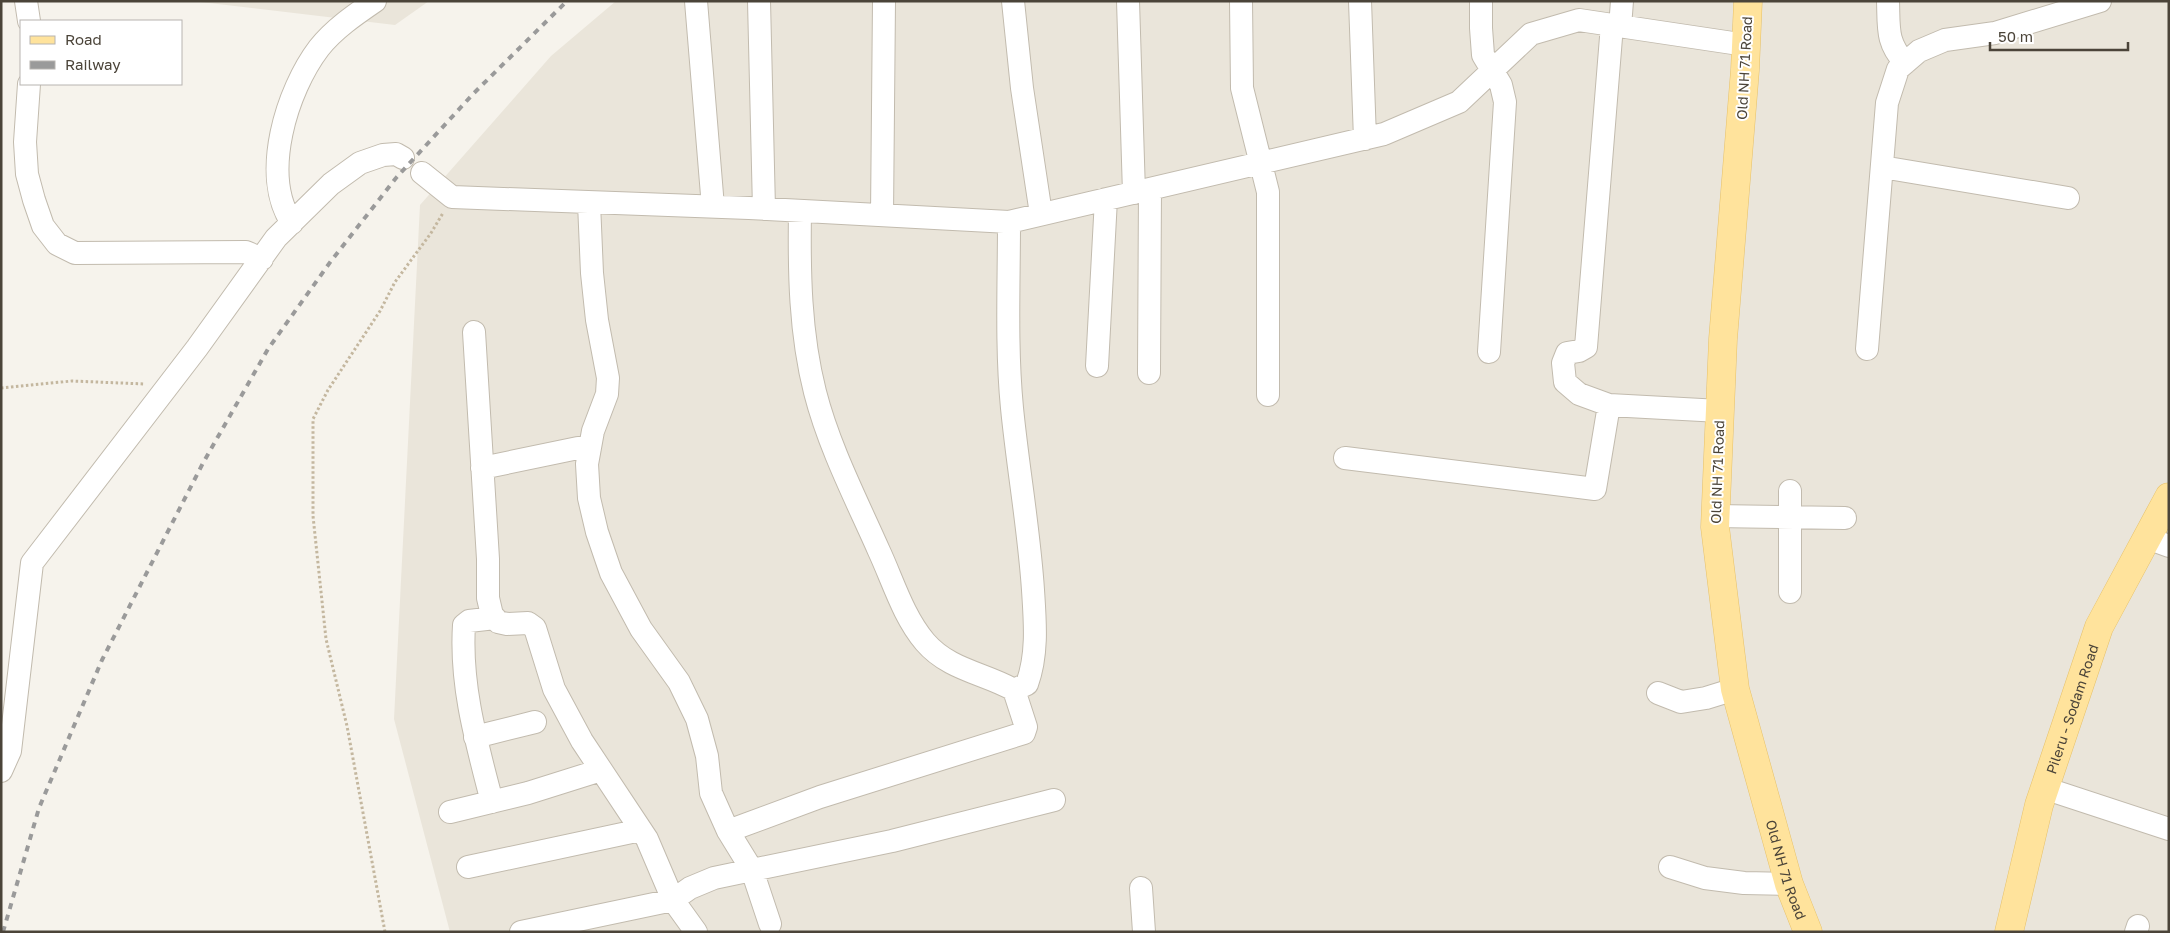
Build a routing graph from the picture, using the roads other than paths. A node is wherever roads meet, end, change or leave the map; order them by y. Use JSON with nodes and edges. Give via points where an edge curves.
{"nodes":[{"id":1,"x":26,"y":1,"type":"edge"},
{"id":2,"x":696,"y":1,"type":"edge"},
{"id":3,"x":759,"y":1,"type":"edge"},
{"id":4,"x":884,"y":1,"type":"edge"},
{"id":5,"x":1013,"y":1,"type":"edge"},
{"id":6,"x":1128,"y":1,"type":"edge"},
{"id":7,"x":1241,"y":1,"type":"edge"},
{"id":8,"x":1360,"y":1,"type":"edge"},
{"id":9,"x":1481,"y":1,"type":"edge"},
{"id":10,"x":1622,"y":1,"type":"edge"},
{"id":11,"x":1748,"y":1,"type":"edge"},
{"id":12,"x":1888,"y":1,"type":"edge"},
{"id":13,"x":2100,"y":1,"type":"edge"},
{"id":14,"x":369,"y":3,"type":"edge"},
{"id":15,"x":29,"y":20,"type":"edge"},
{"id":16,"x":1616,"y":26,"type":"junction"},
{"id":17,"x":1746,"y":45,"type":"junction"},
{"id":18,"x":1905,"y":63,"type":"junction"},
{"id":19,"x":1493,"y":70,"type":"junction"},
{"id":20,"x":29,"y":85,"type":"edge"},
{"id":21,"x":1365,"y":139,"type":"junction"},
{"id":22,"x":403,"y":158,"type":"dead end"},
{"id":23,"x":1261,"y":163,"type":"junction"},
{"id":24,"x":1882,"y":167,"type":"junction"},
{"id":25,"x":422,"y":174,"type":"dead end"},
{"id":26,"x":1142,"y":191,"type":"junction"},
{"id":27,"x":2068,"y":198,"type":"dead end"},
{"id":28,"x":1106,"y":199,"type":"junction"},
{"id":29,"x":590,"y":203,"type":"junction"},
{"id":30,"x":713,"y":207,"type":"junction"},
{"id":31,"x":764,"y":209,"type":"junction"},
{"id":32,"x":800,"y":211,"type":"junction"},
{"id":33,"x":1041,"y":214,"type":"junction"},
{"id":34,"x":882,"y":215,"type":"junction"},
{"id":35,"x":1009,"y":222,"type":"junction"},
{"id":36,"x":292,"y":223,"type":"junction"},
{"id":37,"x":262,"y":259,"type":"junction"},
{"id":38,"x":474,"y":332,"type":"dead end"},
{"id":39,"x":1867,"y":349,"type":"dead end"},
{"id":40,"x":1489,"y":352,"type":"dead end"},
{"id":41,"x":1097,"y":366,"type":"dead end"},
{"id":42,"x":1149,"y":373,"type":"dead end"},
{"id":43,"x":1268,"y":395,"type":"dead end"},
{"id":44,"x":1609,"y":406,"type":"junction"},
{"id":45,"x":1720,"y":410,"type":"junction"},
{"id":46,"x":590,"y":448,"type":"junction"},
{"id":47,"x":1345,"y":458,"type":"dead end"},
{"id":48,"x":482,"y":468,"type":"junction"},
{"id":49,"x":1790,"y":491,"type":"dead end"},
{"id":50,"x":2169,"y":497,"type":"edge"},
{"id":51,"x":1715,"y":516,"type":"junction"},
{"id":52,"x":1790,"y":517,"type":"junction"},
{"id":53,"x":1845,"y":518,"type":"dead end"},
{"id":54,"x":2158,"y":542,"type":"edge"},
{"id":55,"x":1790,"y":592,"type":"dead end"},
{"id":56,"x":495,"y":618,"type":"junction"},
{"id":57,"x":1735,"y":689,"type":"junction"},
{"id":58,"x":1014,"y":690,"type":"junction"},
{"id":59,"x":1658,"y":693,"type":"dead end"},
{"id":60,"x":535,"y":722,"type":"dead end"},
{"id":61,"x":475,"y":737,"type":"junction"},
{"id":62,"x":602,"y":770,"type":"junction"},
{"id":63,"x":1,"y":771,"type":"edge"},
{"id":64,"x":2044,"y":788,"type":"junction"},
{"id":65,"x":1054,"y":800,"type":"dead end"},
{"id":66,"x":492,"y":802,"type":"junction"},
{"id":67,"x":450,"y":812,"type":"dead end"},
{"id":68,"x":2169,"y":829,"type":"edge"},
{"id":69,"x":640,"y":830,"type":"junction"},
{"id":70,"x":728,"y":831,"type":"junction"},
{"id":71,"x":468,"y":867,"type":"dead end"},
{"id":72,"x":1670,"y":868,"type":"dead end"},
{"id":73,"x":752,"y":870,"type":"junction"},
{"id":74,"x":1789,"y":884,"type":"junction"},
{"id":75,"x":1141,"y":888,"type":"dead end"},
{"id":76,"x":673,"y":900,"type":"junction"},
{"id":77,"x":770,"y":924,"type":"dead end"},
{"id":78,"x":1148,"y":930,"type":"edge"},
{"id":79,"x":521,"y":932,"type":"edge"},
{"id":80,"x":696,"y":932,"type":"edge"},
{"id":81,"x":1808,"y":932,"type":"edge"},
{"id":82,"x":2009,"y":932,"type":"edge"}],
"edges":[{"from":1,"to":15,"type":"street"},
{"from":2,"to":30,"type":"street"},
{"from":3,"to":31,"type":"street"},
{"from":4,"to":34,"type":"street"},
{"from":5,"to":33,"type":"street"},
{"from":6,"to":26,"type":"street"},
{"from":7,"to":23,"type":"street","via":[[1242,88]]},
{"from":8,"to":21,"type":"street"},
{"from":9,"to":19,"type":"street","via":[[1483,56]]},
{"from":10,"to":16,"type":"street"},
{"from":11,"to":17,"type":"main road","name":"Old NH 71 Road"},
{"from":12,"to":18,"type":"street","via":[[1890,42]]},
{"from":13,"to":18,"type":"street","via":[[1995,33],[1945,40],[1918,51]]},
{"from":14,"to":36,"type":"street","via":[[320,47],[298,84],[282,130],[277,166],[284,212]]},
{"from":16,"to":17,"type":"street"},
{"from":16,"to":19,"type":"street","via":[[1579,20],[1531,34]]},
{"from":16,"to":44,"type":"street","via":[[1586,346],[1567,353],[1563,363],[1565,382],[1579,394]]},
{"from":17,"to":45,"type":"main road","name":"Old NH 71 Road"},
{"from":18,"to":24,"type":"street","via":[[1898,69],[1887,103]]},
{"from":19,"to":21,"type":"street","via":[[1460,102]]},
{"from":19,"to":40,"type":"street","via":[[1505,102]]},
{"from":20,"to":37,"type":"street","via":[[25,142],[28,174],[43,226],[57,244],[75,253],[246,252]]},
{"from":21,"to":23,"type":"street"},
{"from":22,"to":36,"type":"street","via":[[396,154],[383,155],[360,163],[331,184]]},
{"from":23,"to":26,"type":"street"},
{"from":23,"to":43,"type":"street","via":[[1268,192]]},
{"from":24,"to":27,"type":"street"},
{"from":24,"to":39,"type":"street"},
{"from":25,"to":29,"type":"street","via":[[452,197]]},
{"from":26,"to":28,"type":"street"},
{"from":26,"to":42,"type":"street"},
{"from":28,"to":33,"type":"street"},
{"from":28,"to":41,"type":"street"},
{"from":29,"to":30,"type":"street"},
{"from":29,"to":46,"type":"street","via":[[592,273],[608,378],[607,394]]},
{"from":30,"to":31,"type":"street"},
{"from":31,"to":32,"type":"street"},
{"from":32,"to":34,"type":"street"},
{"from":32,"to":58,"type":"street","via":[[799,263],[806,351],[815,393],[828,434],[906,614],[925,642],[945,660]]},
{"from":33,"to":35,"type":"street"},
{"from":34,"to":35,"type":"street"},
{"from":35,"to":58,"type":"street","via":[[1008,350],[1035,626],[1032,669],[1027,684]]},
{"from":36,"to":37,"type":"street","via":[[276,238]]},
{"from":37,"to":63,"type":"street","via":[[32,563],[10,751]]},
{"from":38,"to":48,"type":"street"},
{"from":44,"to":45,"type":"street"},
{"from":44,"to":47,"type":"street","via":[[1595,490]]},
{"from":45,"to":51,"type":"main road","name":"Old NH 71 Road"},
{"from":46,"to":48,"type":"street"},
{"from":46,"to":70,"type":"street","via":[[587,464],[589,498],[611,573],[641,629],[679,682],[697,719],[707,756],[711,793]]},
{"from":48,"to":56,"type":"street","via":[[488,598]]},
{"from":49,"to":52,"type":"street"},
{"from":50,"to":54,"type":"main road","name":"Pileru - Sodam Road"},
{"from":51,"to":52,"type":"street"},
{"from":51,"to":57,"type":"main road","name":"Old NH 71 Road"},
{"from":52,"to":53,"type":"street"},
{"from":52,"to":55,"type":"street"},
{"from":54,"to":64,"type":"main road","name":"Pileru - Sodam Road","via":[[2099,627]]},
{"from":56,"to":61,"type":"street","via":[[469,621],[464,625],[468,706]]},
{"from":56,"to":62,"type":"street","via":[[507,624],[528,623],[534,628],[554,688],[582,741]]},
{"from":57,"to":59,"type":"street","via":[[1681,702]]},
{"from":57,"to":74,"type":"main road","name":"Old NH 71 Road"},
{"from":58,"to":70,"type":"street","via":[[1026,727],[1024,732],[820,797]]},
{"from":60,"to":61,"type":"street"},
{"from":61,"to":66,"type":"street"},
{"from":62,"to":66,"type":"street"},
{"from":62,"to":69,"type":"street"},
{"from":64,"to":68,"type":"street"},
{"from":64,"to":82,"type":"main road","name":"Pileru - Sodam Road"},
{"from":65,"to":73,"type":"street","via":[[892,842]]},
{"from":66,"to":67,"type":"street"},
{"from":69,"to":71,"type":"street"},
{"from":69,"to":76,"type":"street"},
{"from":70,"to":73,"type":"street"},
{"from":72,"to":74,"type":"street","via":[[1705,878]]},
{"from":73,"to":76,"type":"street","via":[[714,878],[690,888]]},
{"from":73,"to":77,"type":"street"},
{"from":74,"to":81,"type":"main road","name":"Old NH 71 Road"},
{"from":75,"to":78,"type":"street"},
{"from":76,"to":79,"type":"street"},
{"from":76,"to":80,"type":"street"}]}
